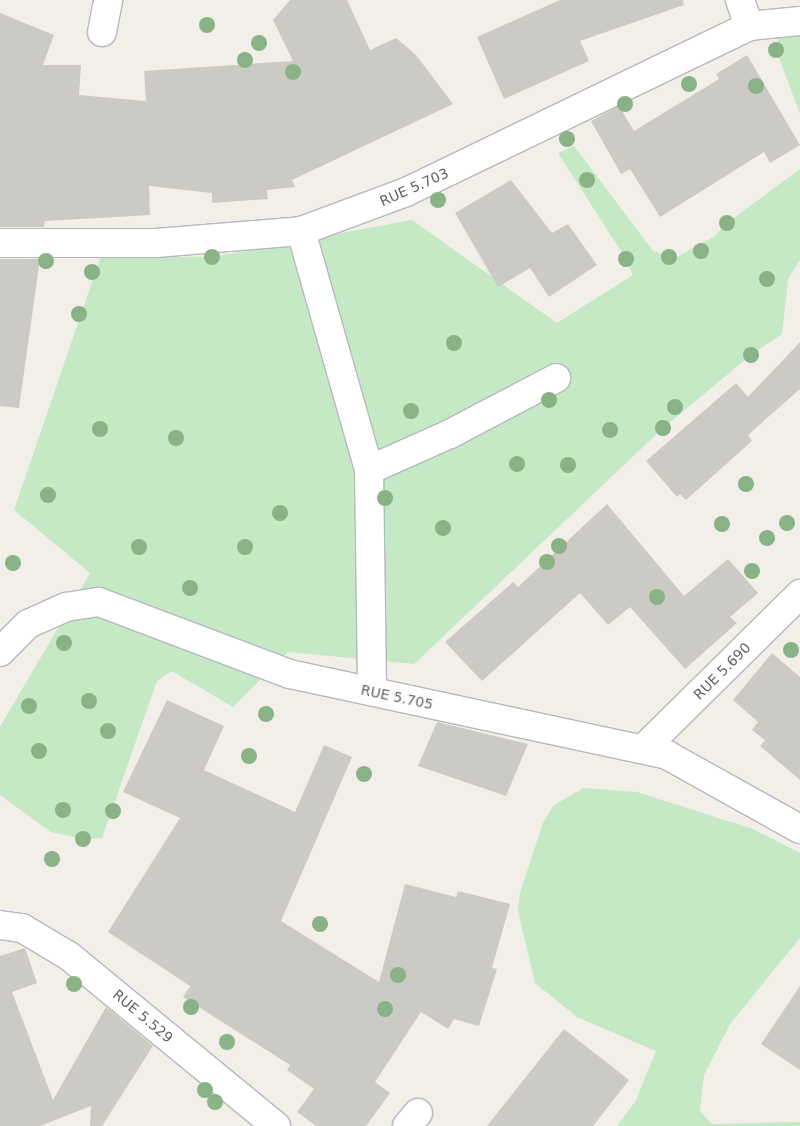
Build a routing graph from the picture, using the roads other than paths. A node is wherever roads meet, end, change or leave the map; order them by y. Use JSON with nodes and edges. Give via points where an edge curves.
{"nodes":[{"id":1,"x":108,"y":0,"type":"edge"},
{"id":2,"x":740,"y":0,"type":"edge"},
{"id":3,"x":800,"y":21,"type":"edge"},
{"id":4,"x":749,"y":26,"type":"junction"},
{"id":5,"x":102,"y":32,"type":"dead end"},
{"id":6,"x":301,"y":231,"type":"junction"},
{"id":7,"x":0,"y":243,"type":"edge"},
{"id":8,"x":556,"y":378,"type":"dead end"},
{"id":9,"x":369,"y":470,"type":"junction"},
{"id":10,"x":800,"y":594,"type":"edge"},
{"id":11,"x":0,"y":652,"type":"edge"},
{"id":12,"x":372,"y":692,"type":"junction"},
{"id":13,"x":643,"y":749,"type":"junction"},
{"id":14,"x":800,"y":829,"type":"edge"},
{"id":15,"x":0,"y":925,"type":"edge"},
{"id":16,"x":276,"y":1126,"type":"edge"}],
"edges":[{"from":1,"to":5,"type":"street"},
{"from":2,"to":4,"type":"street"},
{"from":3,"to":4,"type":"street","name":"RUE 5.703"},
{"from":4,"to":6,"type":"street","name":"RUE 5.703","via":[[404,193]]},
{"from":6,"to":7,"type":"street","name":"RUE 5.703","via":[[156,243]]},
{"from":6,"to":9,"type":"street"},
{"from":8,"to":9,"type":"street","via":[[450,434]]},
{"from":9,"to":12,"type":"street"},
{"from":10,"to":13,"type":"street","name":"RUE 5.690"},
{"from":11,"to":12,"type":"street","name":"RUE 5.705","via":[[28,624],[66,607],[99,602],[290,674]]},
{"from":12,"to":13,"type":"street","name":"RUE 5.705"},
{"from":13,"to":14,"type":"street","name":"RUE 5.705","via":[[668,755]]},
{"from":15,"to":16,"type":"street","name":"RUE 5.529","via":[[22,928],[69,956]]}]}
